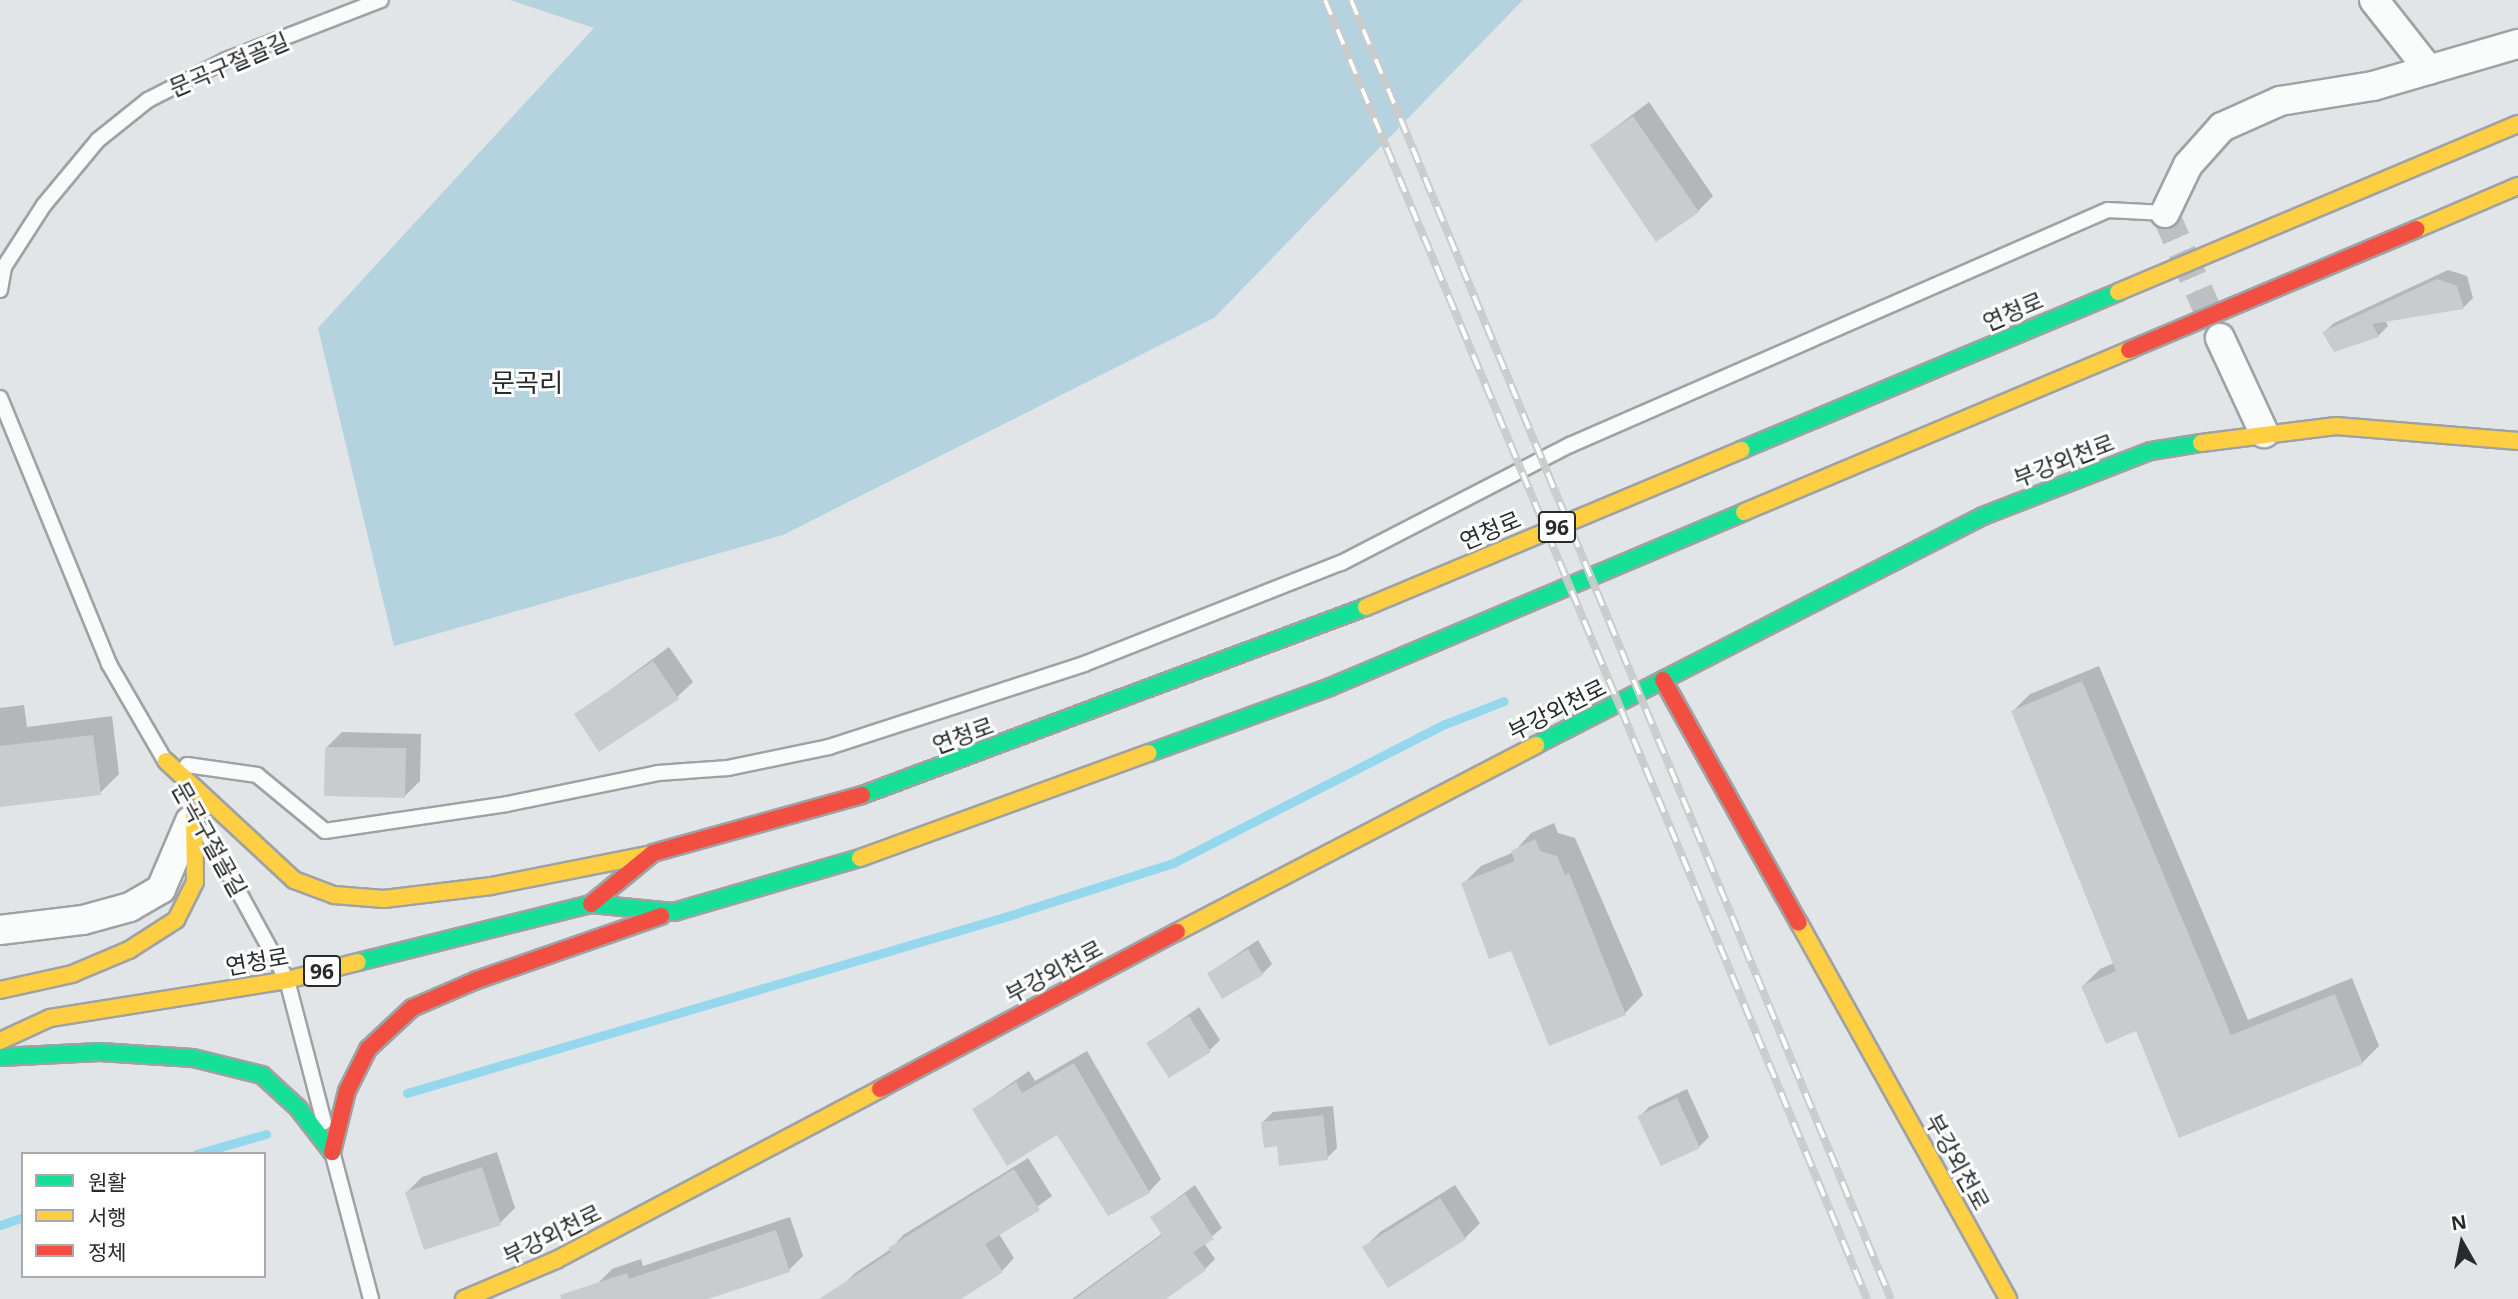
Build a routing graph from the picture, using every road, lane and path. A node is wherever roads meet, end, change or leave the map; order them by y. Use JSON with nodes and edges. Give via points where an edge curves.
{"nodes":[{"id":1,"x":381,"y":0,"type":"edge"},
{"id":2,"x":2374,"y":0,"type":"edge"},
{"id":3,"x":2518,"y":44,"type":"edge"},
{"id":4,"x":2429,"y":70,"type":"junction"},
{"id":5,"x":2518,"y":124,"type":"edge"},
{"id":6,"x":2518,"y":186,"type":"edge"},
{"id":7,"x":2165,"y":213,"type":"joint"},
{"id":8,"x":0,"y":290,"type":"edge"},
{"id":9,"x":2220,"y":338,"type":"tunnel mouth"},
{"id":10,"x":0,"y":398,"type":"edge"},
{"id":11,"x":2264,"y":433,"type":"junction"},
{"id":12,"x":2518,"y":441,"type":"edge"},
{"id":13,"x":1663,"y":680,"type":"junction"},
{"id":14,"x":166,"y":761,"type":"junction"},
{"id":15,"x":194,"y":811,"type":"junction"},
{"id":16,"x":653,"y":853,"type":"junction"},
{"id":17,"x":591,"y":904,"type":"junction"},
{"id":18,"x":674,"y":912,"type":"junction"},
{"id":19,"x":0,"y":930,"type":"edge"},
{"id":20,"x":287,"y":980,"type":"junction"},
{"id":21,"x":0,"y":990,"type":"edge"},
{"id":22,"x":12,"y":1013,"type":"dead end"},
{"id":23,"x":50,"y":1018,"type":"junction"},
{"id":24,"x":0,"y":1041,"type":"edge"},
{"id":25,"x":0,"y":1057,"type":"edge"},
{"id":26,"x":332,"y":1152,"type":"junction"},
{"id":27,"x":371,"y":1299,"type":"edge"},
{"id":28,"x":464,"y":1299,"type":"edge"},
{"id":29,"x":2008,"y":1299,"type":"edge"}],
"edges":[{"from":1,"to":8,"type":"lane","name":"문곡구절골길","via":[[226,60],[148,100],[98,139],[44,205],[4,267]]},
{"from":2,"to":4,"type":"street"},
{"from":3,"to":4,"type":"street"},
{"from":4,"to":7,"type":"street","via":[[2373,86],[2280,101],[2222,127],[2188,165]]},
{"from":5,"to":16,"type":"main road","name":"연청로","number":"96","via":[[1311,630],[853,798]]},
{"from":6,"to":18,"type":"main road","name":"연청로","number":"96","via":[[1330,687],[868,856]]},
{"from":7,"to":14,"type":"lane","via":[[2108,210],[1570,446],[1341,563],[1084,664],[829,747],[728,768],[658,773],[508,804],[326,831],[257,775]]},
{"from":9,"to":11,"type":"street"},
{"from":10,"to":14,"type":"lane","name":"문곡구절골길","via":[[109,664]]},
{"from":11,"to":12,"type":"main road","name":"부강외천로","via":[[2336,426]]},
{"from":11,"to":13,"type":"main road","name":"부강외천로","via":[[2151,451],[1983,516]]},
{"from":13,"to":28,"type":"main road","name":"부강외천로","via":[[556,1260]]},
{"from":13,"to":29,"type":"main road","name":"부강외천로"},
{"from":14,"to":15,"type":"lane","name":"문곡구절골길"},
{"from":14,"to":16,"type":"main road","via":[[294,880],[334,895],[384,899],[478,888]]},
{"from":15,"to":19,"type":"street","via":[[160,889],[130,907],[83,920]]},
{"from":15,"to":20,"type":"lane","name":"문곡구절골길"},
{"from":15,"to":21,"type":"main road","via":[[195,882],[176,920],[129,950],[72,974]]},
{"from":16,"to":17,"type":"main road","name":"연청로","number":"96"},
{"from":17,"to":18,"type":"main road","name":"연청로","number":"96"},
{"from":17,"to":20,"type":"main road","name":"연청로","number":"96"},
{"from":18,"to":26,"type":"main road","via":[[477,980],[412,1008],[368,1049],[347,1091]]},
{"from":20,"to":23,"type":"main road","name":"연청로","number":"96"},
{"from":20,"to":26,"type":"lane","name":"문곡구절골길"},
{"from":22,"to":23,"type":"main road","name":"연청로","number":"96"},
{"from":23,"to":24,"type":"main road","name":"연청로","number":"96"},
{"from":25,"to":26,"type":"main road","via":[[100,1052],[193,1058],[262,1075],[298,1108]]},
{"from":26,"to":27,"type":"lane","name":"문곡구절골길"}]}
